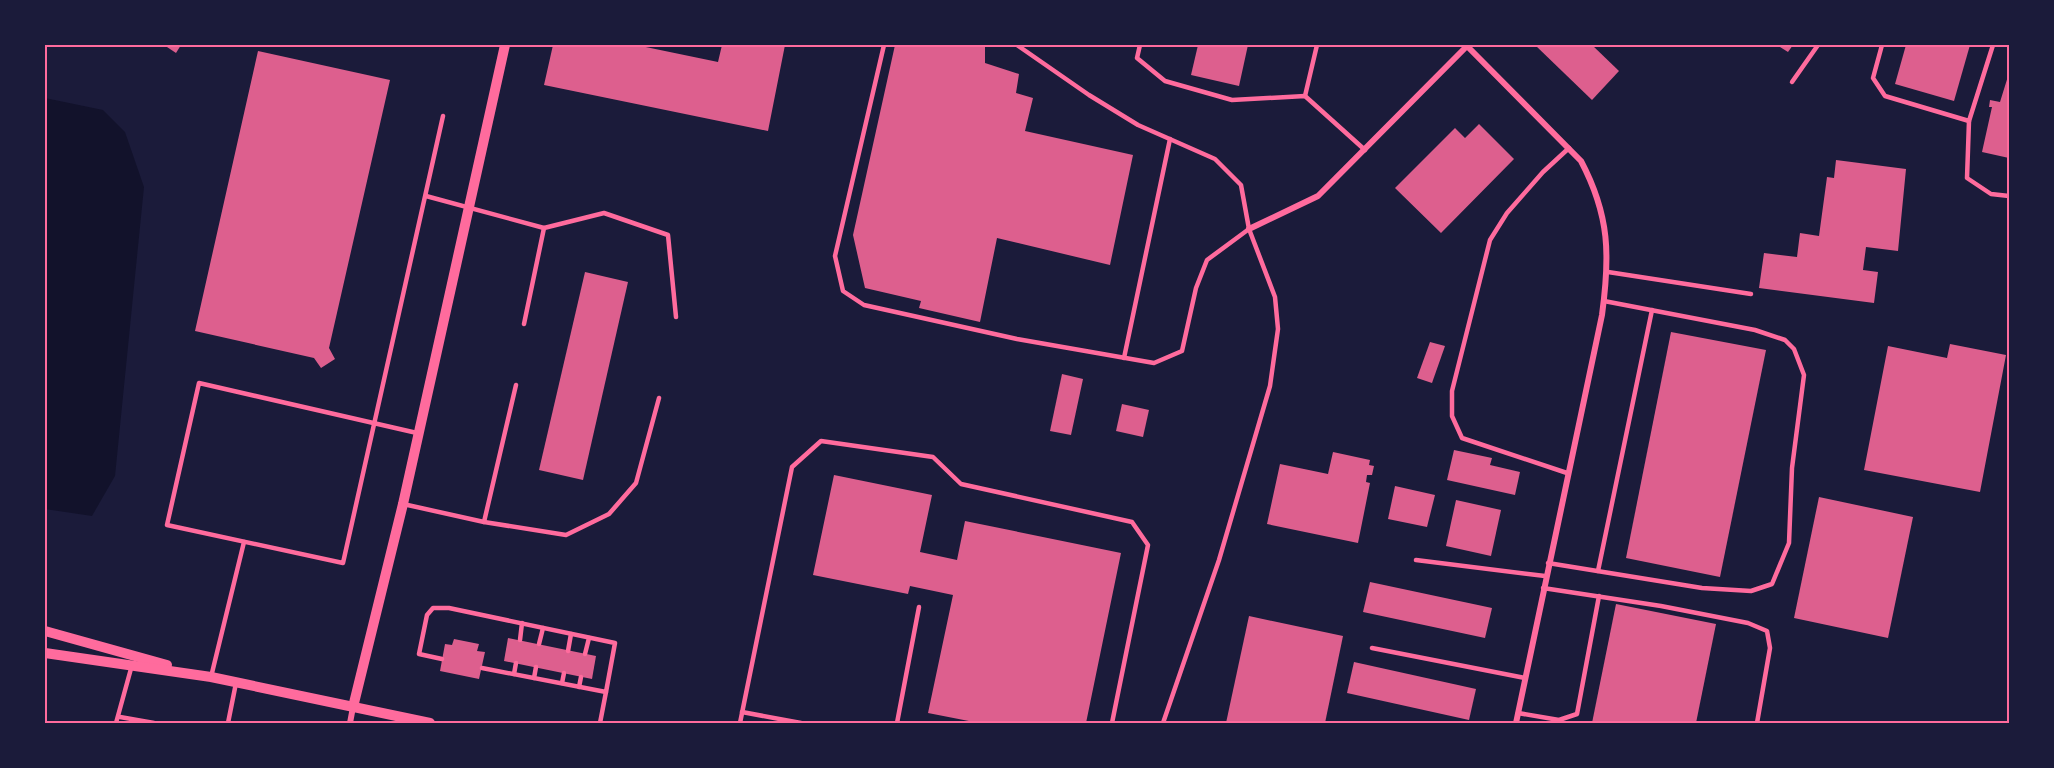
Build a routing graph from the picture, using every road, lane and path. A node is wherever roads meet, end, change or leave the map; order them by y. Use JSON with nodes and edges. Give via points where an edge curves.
{"nodes":[{"id":1,"x":506,"y":45,"type":"edge"},
{"id":2,"x":884,"y":45,"type":"edge"},
{"id":3,"x":1017,"y":45,"type":"edge"},
{"id":4,"x":1140,"y":45,"type":"edge"},
{"id":5,"x":1317,"y":45,"type":"edge"},
{"id":6,"x":1466,"y":45,"type":"edge"},
{"id":7,"x":1818,"y":45,"type":"edge"},
{"id":8,"x":1882,"y":45,"type":"edge"},
{"id":9,"x":1993,"y":45,"type":"edge"},
{"id":10,"x":1792,"y":82,"type":"dead end"},
{"id":11,"x":1305,"y":96,"type":"junction"},
{"id":12,"x":443,"y":116,"type":"dead end"},
{"id":13,"x":1968,"y":121,"type":"junction"},
{"id":14,"x":1170,"y":139,"type":"junction"},
{"id":15,"x":1569,"y":148,"type":"junction"},
{"id":16,"x":1365,"y":150,"type":"junction"},
{"id":17,"x":426,"y":196,"type":"junction"},
{"id":18,"x":2009,"y":196,"type":"edge"},
{"id":19,"x":469,"y":209,"type":"junction"},
{"id":20,"x":544,"y":228,"type":"junction"},
{"id":21,"x":1249,"y":230,"type":"junction"},
{"id":22,"x":1608,"y":272,"type":"junction"},
{"id":23,"x":1750,"y":294,"type":"dead end"},
{"id":24,"x":1604,"y":301,"type":"junction"},
{"id":25,"x":1652,"y":310,"type":"junction"},
{"id":26,"x":676,"y":317,"type":"dead end"},
{"id":27,"x":524,"y":324,"type":"dead end"},
{"id":28,"x":1124,"y":358,"type":"junction"},
{"id":29,"x":516,"y":385,"type":"dead end"},
{"id":30,"x":659,"y":398,"type":"dead end"},
{"id":31,"x":375,"y":423,"type":"junction"},
{"id":32,"x":417,"y":433,"type":"junction"},
{"id":33,"x":1567,"y":473,"type":"junction"},
{"id":34,"x":403,"y":504,"type":"junction"},
{"id":35,"x":484,"y":522,"type":"junction"},
{"id":36,"x":243,"y":542,"type":"junction"},
{"id":37,"x":1416,"y":560,"type":"dead end"},
{"id":38,"x":1548,"y":563,"type":"junction"},
{"id":39,"x":1598,"y":571,"type":"junction"},
{"id":40,"x":1545,"y":576,"type":"junction"},
{"id":41,"x":1542,"y":588,"type":"junction"},
{"id":42,"x":1599,"y":596,"type":"junction"},
{"id":43,"x":919,"y":607,"type":"dead end"},
{"id":44,"x":522,"y":623,"type":"junction"},
{"id":45,"x":543,"y":628,"type":"junction"},
{"id":46,"x":45,"y":631,"type":"edge"},
{"id":47,"x":571,"y":634,"type":"junction"},
{"id":48,"x":589,"y":638,"type":"junction"},
{"id":49,"x":520,"y":640,"type":"dead end"},
{"id":50,"x":539,"y":644,"type":"dead end"},
{"id":51,"x":1372,"y":648,"type":"dead end"},
{"id":52,"x":568,"y":651,"type":"dead end"},
{"id":53,"x":45,"y":653,"type":"edge"},
{"id":54,"x":585,"y":654,"type":"dead end"},
{"id":55,"x":442,"y":659,"type":"dead end"},
{"id":56,"x":516,"y":663,"type":"dead end"},
{"id":57,"x":132,"y":665,"type":"junction"},
{"id":58,"x":482,"y":668,"type":"dead end"},
{"id":59,"x":536,"y":668,"type":"dead end"},
{"id":60,"x":564,"y":673,"type":"dead end"},
{"id":61,"x":514,"y":674,"type":"junction"},
{"id":62,"x":581,"y":677,"type":"dead end"},
{"id":63,"x":211,"y":678,"type":"junction"},
{"id":64,"x":534,"y":678,"type":"junction"},
{"id":65,"x":1525,"y":678,"type":"junction"},
{"id":66,"x":236,"y":683,"type":"junction"},
{"id":67,"x":562,"y":683,"type":"junction"},
{"id":68,"x":579,"y":687,"type":"junction"},
{"id":69,"x":606,"y":692,"type":"junction"},
{"id":70,"x":353,"y":707,"type":"junction"},
{"id":71,"x":742,"y":712,"type":"junction"},
{"id":72,"x":1518,"y":712,"type":"junction"},
{"id":73,"x":120,"y":717,"type":"junction"},
{"id":74,"x":116,"y":723,"type":"edge"},
{"id":75,"x":154,"y":723,"type":"edge"},
{"id":76,"x":228,"y":723,"type":"edge"},
{"id":77,"x":350,"y":723,"type":"edge"},
{"id":78,"x":430,"y":723,"type":"edge"},
{"id":79,"x":600,"y":723,"type":"edge"},
{"id":80,"x":740,"y":723,"type":"edge"},
{"id":81,"x":801,"y":723,"type":"edge"},
{"id":82,"x":897,"y":723,"type":"edge"},
{"id":83,"x":1112,"y":723,"type":"edge"},
{"id":84,"x":1163,"y":723,"type":"edge"},
{"id":85,"x":1516,"y":723,"type":"edge"},
{"id":86,"x":1757,"y":723,"type":"edge"}],
"edges":[{"from":1,"to":19,"type":"street"},
{"from":2,"to":28,"type":"lane","via":[[835,256],[843,291],[864,305]]},
{"from":3,"to":14,"type":"lane","via":[[1089,95]]},
{"from":4,"to":11,"type":"lane","via":[[1137,58],[1165,81],[1232,100]]},
{"from":5,"to":11,"type":"lane"},
{"from":6,"to":15,"type":"street"},
{"from":6,"to":16,"type":"street"},
{"from":7,"to":10,"type":"lane"},
{"from":8,"to":13,"type":"lane","via":[[1873,78],[1885,96]]},
{"from":9,"to":13,"type":"lane"},
{"from":11,"to":16,"type":"lane"},
{"from":12,"to":17,"type":"lane"},
{"from":13,"to":18,"type":"lane","via":[[1967,178],[1991,194]]},
{"from":14,"to":21,"type":"lane","via":[[1215,159],[1241,185]]},
{"from":14,"to":28,"type":"lane"},
{"from":15,"to":22,"type":"street","via":[[1581,161],[1594,190],[1608,252]]},
{"from":15,"to":33,"type":"lane","via":[[1507,213],[1490,240],[1452,391],[1452,416],[1462,438]]},
{"from":16,"to":21,"type":"street","via":[[1318,196]]},
{"from":17,"to":19,"type":"lane"},
{"from":17,"to":31,"type":"lane"},
{"from":19,"to":20,"type":"lane"},
{"from":19,"to":32,"type":"street"},
{"from":20,"to":26,"type":"lane","via":[[604,213],[668,236]]},
{"from":20,"to":27,"type":"lane"},
{"from":21,"to":28,"type":"lane","via":[[1207,260],[1196,288],[1182,351],[1154,363]]},
{"from":21,"to":84,"type":"lane","via":[[1275,297],[1278,329],[1270,386],[1219,560]]},
{"from":22,"to":23,"type":"lane"},
{"from":22,"to":24,"type":"street"},
{"from":24,"to":25,"type":"lane"},
{"from":24,"to":33,"type":"street"},
{"from":25,"to":39,"type":"lane"},
{"from":25,"to":39,"type":"lane","via":[[1755,330],[1785,340],[1794,349],[1804,375],[1792,468],[1789,543],[1772,584],[1751,591],[1702,588]]},
{"from":29,"to":35,"type":"lane"},
{"from":30,"to":35,"type":"lane","via":[[636,483],[609,514],[566,535]]},
{"from":31,"to":32,"type":"lane"},
{"from":31,"to":36,"type":"lane","via":[[343,563]]},
{"from":31,"to":36,"type":"lane","via":[[200,383],[167,525]]},
{"from":32,"to":34,"type":"street"},
{"from":33,"to":38,"type":"street"},
{"from":34,"to":35,"type":"lane"},
{"from":34,"to":70,"type":"street"},
{"from":36,"to":63,"type":"lane"},
{"from":37,"to":40,"type":"lane"},
{"from":38,"to":39,"type":"lane"},
{"from":38,"to":40,"type":"street"},
{"from":40,"to":41,"type":"street"},
{"from":41,"to":42,"type":"lane"},
{"from":41,"to":65,"type":"street"},
{"from":42,"to":72,"type":"lane","via":[[1576,714],[1559,720]]},
{"from":42,"to":86,"type":"lane","via":[[1748,623],[1767,631],[1770,648]]},
{"from":43,"to":82,"type":"lane"},
{"from":44,"to":45,"type":"lane"},
{"from":44,"to":49,"type":"lane"},
{"from":44,"to":55,"type":"lane","via":[[433,608],[427,615],[419,654]]},
{"from":45,"to":47,"type":"lane"},
{"from":45,"to":50,"type":"lane"},
{"from":46,"to":63,"type":"street"},
{"from":47,"to":48,"type":"lane"},
{"from":47,"to":52,"type":"lane"},
{"from":48,"to":54,"type":"lane"},
{"from":48,"to":69,"type":"lane","via":[[615,643]]},
{"from":51,"to":65,"type":"lane"},
{"from":53,"to":57,"type":"street"},
{"from":56,"to":61,"type":"lane"},
{"from":57,"to":63,"type":"street"},
{"from":57,"to":73,"type":"lane"},
{"from":58,"to":61,"type":"lane"},
{"from":59,"to":64,"type":"lane"},
{"from":60,"to":67,"type":"lane"},
{"from":61,"to":64,"type":"lane"},
{"from":62,"to":68,"type":"lane"},
{"from":63,"to":66,"type":"street"},
{"from":64,"to":67,"type":"lane"},
{"from":65,"to":72,"type":"street"},
{"from":66,"to":70,"type":"street"},
{"from":66,"to":76,"type":"lane"},
{"from":67,"to":68,"type":"lane"},
{"from":68,"to":69,"type":"lane"},
{"from":69,"to":79,"type":"lane"},
{"from":70,"to":77,"type":"street"},
{"from":70,"to":78,"type":"street"},
{"from":71,"to":80,"type":"lane"},
{"from":71,"to":81,"type":"lane"},
{"from":71,"to":83,"type":"lane","via":[[792,466],[821,441],[933,457],[961,484],[1132,522],[1148,545]]},
{"from":72,"to":85,"type":"street"},
{"from":73,"to":74,"type":"lane"},
{"from":73,"to":75,"type":"lane"}]}
